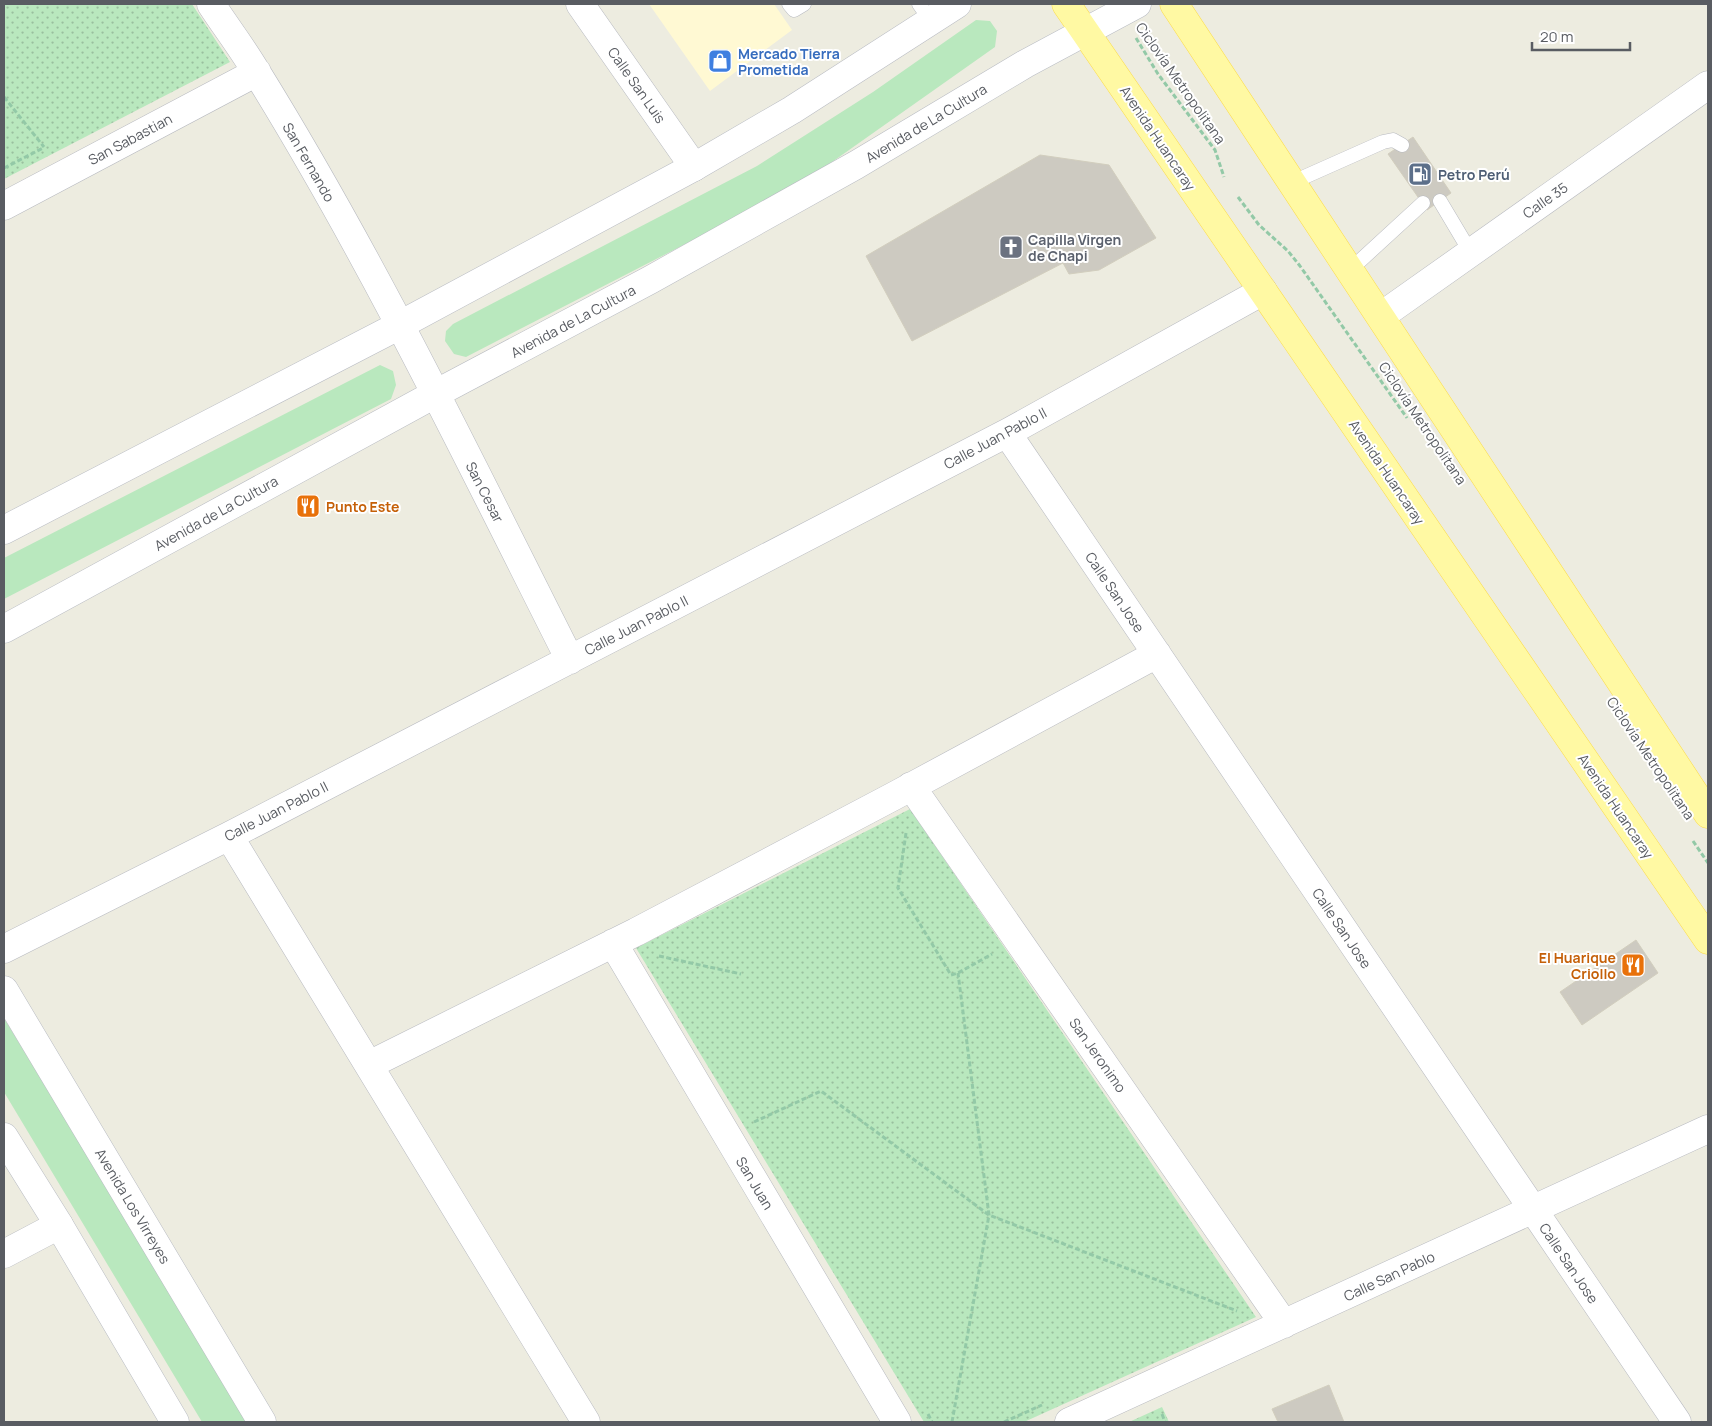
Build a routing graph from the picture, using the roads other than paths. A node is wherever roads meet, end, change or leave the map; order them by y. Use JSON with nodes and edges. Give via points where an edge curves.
{"nodes":[{"id":1,"x":211,"y":4,"type":"edge"},
{"id":2,"x":580,"y":4,"type":"edge"},
{"id":3,"x":789,"y":4,"type":"edge"},
{"id":4,"x":804,"y":4,"type":"edge"},
{"id":5,"x":957,"y":4,"type":"edge"},
{"id":6,"x":1066,"y":4,"type":"edge"},
{"id":7,"x":1174,"y":4,"type":"edge"},
{"id":8,"x":1128,"y":8,"type":"edge"},
{"id":9,"x":925,"y":12,"type":"edge"},
{"id":10,"x":1086,"y":32,"type":"junction"},
{"id":11,"x":257,"y":72,"type":"junction"},
{"id":12,"x":1708,"y":85,"type":"edge"},
{"id":13,"x":1402,"y":145,"type":"dead end"},
{"id":14,"x":694,"y":167,"type":"junction"},
{"id":15,"x":1293,"y":182,"type":"junction"},
{"id":16,"x":1440,"y":201,"type":"dead end"},
{"id":17,"x":1423,"y":203,"type":"dead end"},
{"id":18,"x":4,"y":206,"type":"edge"},
{"id":19,"x":1471,"y":252,"type":"junction"},
{"id":20,"x":1350,"y":270,"type":"junction"},
{"id":21,"x":1264,"y":291,"type":"junction"},
{"id":22,"x":1381,"y":316,"type":"junction"},
{"id":23,"x":400,"y":325,"type":"junction"},
{"id":24,"x":435,"y":394,"type":"junction"},
{"id":25,"x":1007,"y":433,"type":"junction"},
{"id":26,"x":4,"y":530,"type":"edge"},
{"id":27,"x":4,"y":629,"type":"edge"},
{"id":28,"x":1157,"y":654,"type":"junction"},
{"id":29,"x":570,"y":660,"type":"junction"},
{"id":30,"x":911,"y":786,"type":"junction"},
{"id":31,"x":1708,"y":814,"type":"edge"},
{"id":32,"x":229,"y":836,"type":"junction"},
{"id":33,"x":1708,"y":940,"type":"edge"},
{"id":34,"x":613,"y":943,"type":"junction"},
{"id":35,"x":4,"y":949,"type":"edge"},
{"id":36,"x":4,"y":990,"type":"edge"},
{"id":37,"x":369,"y":1065,"type":"junction"},
{"id":38,"x":1708,"y":1129,"type":"edge"},
{"id":39,"x":4,"y":1137,"type":"edge"},
{"id":40,"x":1533,"y":1209,"type":"junction"},
{"id":41,"x":59,"y":1225,"type":"junction"},
{"id":42,"x":4,"y":1254,"type":"edge"},
{"id":43,"x":1284,"y":1324,"type":"junction"},
{"id":44,"x":175,"y":1422,"type":"edge"},
{"id":45,"x":262,"y":1422,"type":"edge"},
{"id":46,"x":586,"y":1422,"type":"edge"},
{"id":47,"x":897,"y":1422,"type":"edge"},
{"id":48,"x":1069,"y":1422,"type":"edge"},
{"id":49,"x":1677,"y":1422,"type":"edge"}],
"edges":[{"from":1,"to":11,"type":"street","name":"San Fernando"},
{"from":2,"to":14,"type":"street","name":"Calle San Luis"},
{"from":3,"to":4,"type":"lane","via":[[794,10]]},
{"from":5,"to":9,"type":"street"},
{"from":6,"to":10,"type":"main road","name":"Avenida Huancaray"},
{"from":7,"to":15,"type":"main road"},
{"from":8,"to":10,"type":"street","name":"Avenida de La Cultura"},
{"from":9,"to":14,"type":"street","via":[[792,110]]},
{"from":10,"to":21,"type":"main road","name":"Avenida Huancaray"},
{"from":10,"to":24,"type":"street","name":"Avenida de La Cultura","via":[[667,271]]},
{"from":11,"to":18,"type":"street","name":"San Sabastian"},
{"from":11,"to":23,"type":"street","name":"San Fernando"},
{"from":12,"to":19,"type":"street","name":"Calle 35"},
{"from":13,"to":15,"type":"lane","via":[[1393,140],[1383,142]]},
{"from":14,"to":23,"type":"street"},
{"from":15,"to":20,"type":"main road"},
{"from":16,"to":19,"type":"lane"},
{"from":17,"to":20,"type":"lane"},
{"from":19,"to":22,"type":"street","name":"Calle 35"},
{"from":20,"to":22,"type":"main road"},
{"from":21,"to":25,"type":"street","name":"Calle Juan Pablo II"},
{"from":21,"to":33,"type":"main road","name":"Avenida Huancaray"},
{"from":22,"to":31,"type":"main road"},
{"from":23,"to":24,"type":"street","name":"San Cesar"},
{"from":23,"to":26,"type":"street"},
{"from":24,"to":27,"type":"street","name":"Avenida de La Cultura"},
{"from":24,"to":29,"type":"street","name":"San Cesar"},
{"from":25,"to":28,"type":"street","name":"Calle San Jose"},
{"from":25,"to":29,"type":"street","name":"Calle Juan Pablo II"},
{"from":28,"to":30,"type":"street"},
{"from":28,"to":40,"type":"street","name":"Calle San Jose"},
{"from":29,"to":32,"type":"street","name":"Calle Juan Pablo II"},
{"from":30,"to":34,"type":"street"},
{"from":30,"to":43,"type":"street","name":"San Jeronimo"},
{"from":32,"to":35,"type":"street","name":"Calle Juan Pablo II"},
{"from":32,"to":37,"type":"street"},
{"from":34,"to":37,"type":"street"},
{"from":34,"to":47,"type":"street","name":"San Juan"},
{"from":36,"to":45,"type":"street","name":"Avenida Los Virreyes"},
{"from":37,"to":46,"type":"street"},
{"from":38,"to":40,"type":"street","name":"Calle San Pablo"},
{"from":39,"to":41,"type":"street"},
{"from":40,"to":43,"type":"street","name":"Calle San Pablo"},
{"from":40,"to":49,"type":"street","name":"Calle San Jose"},
{"from":41,"to":42,"type":"street"},
{"from":41,"to":44,"type":"street"},
{"from":43,"to":48,"type":"street","name":"Calle San Pablo"}]}
